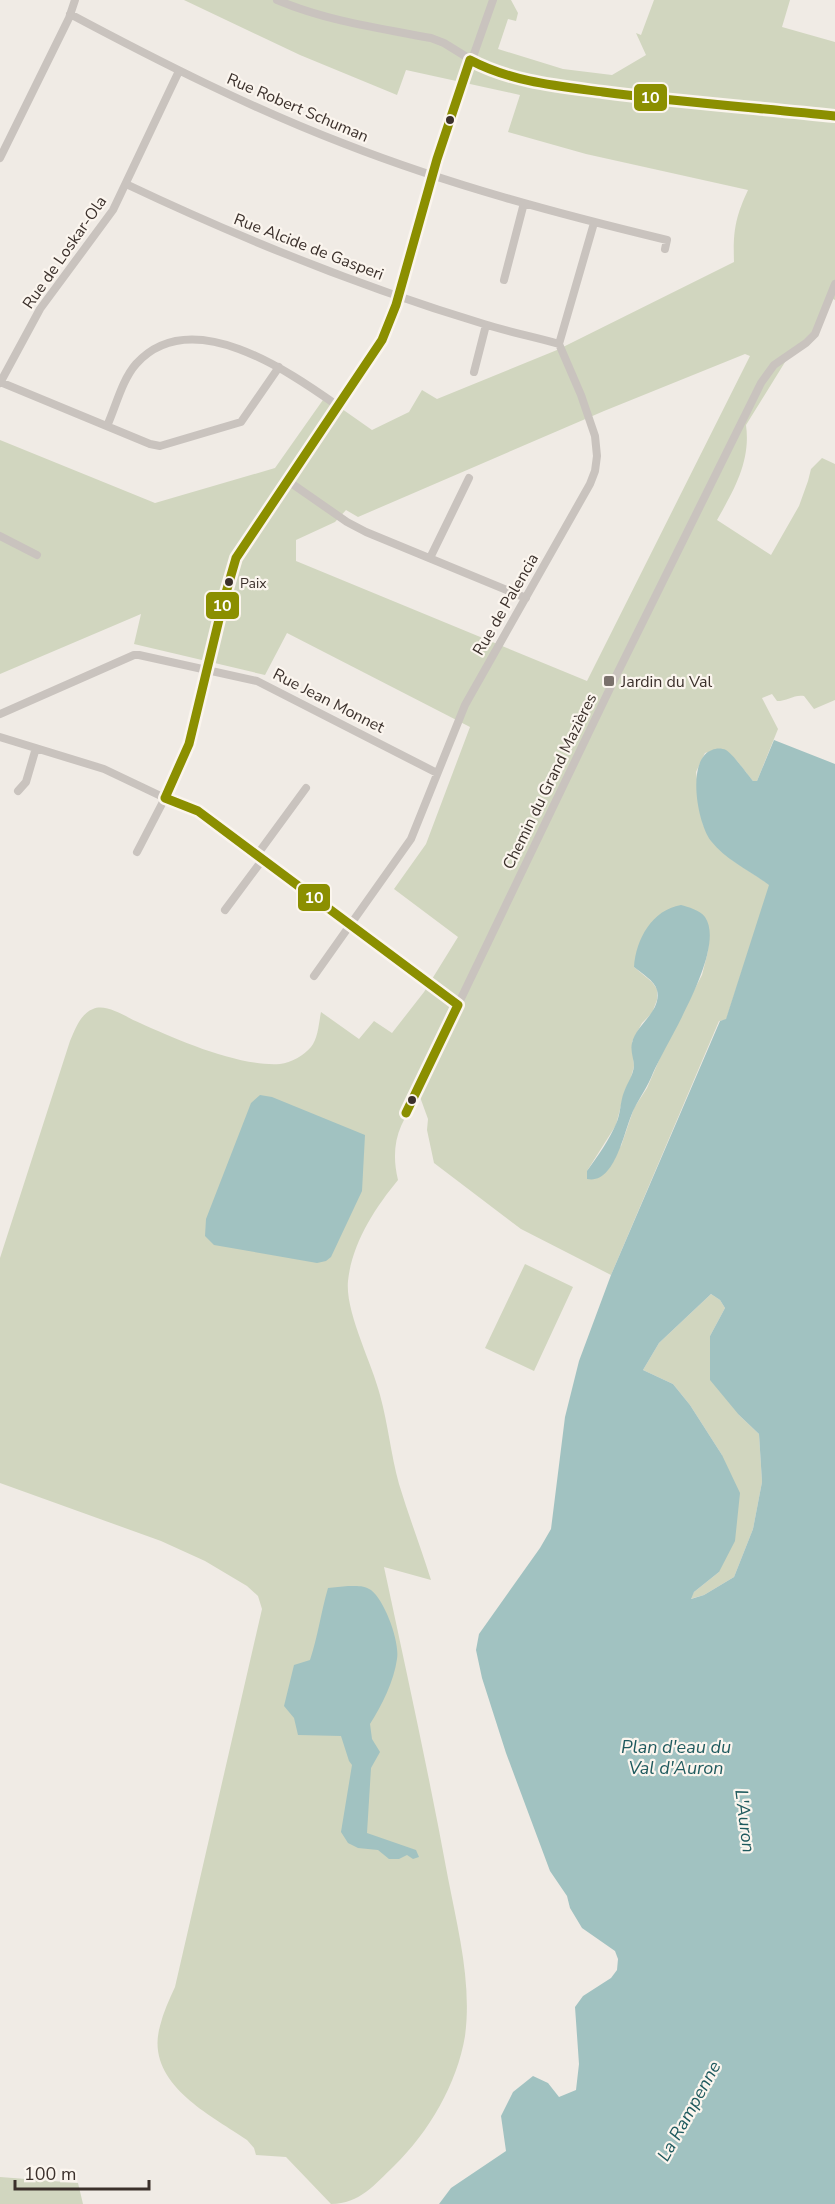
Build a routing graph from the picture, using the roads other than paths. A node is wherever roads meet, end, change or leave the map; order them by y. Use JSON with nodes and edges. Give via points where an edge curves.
{"nodes":[{"id":1,"x":75,"y":0,"type":"edge"},
{"id":2,"x":277,"y":0,"type":"edge"},
{"id":3,"x":492,"y":0,"type":"edge"},
{"id":4,"x":70,"y":14,"type":"junction"},
{"id":5,"x":470,"y":60,"type":"junction"},
{"id":6,"x":179,"y":71,"type":"junction"},
{"id":7,"x":835,"y":116,"type":"edge"},
{"id":8,"x":0,"y":158,"type":"edge"},
{"id":9,"x":432,"y":175,"type":"junction"},
{"id":10,"x":126,"y":184,"type":"junction"},
{"id":11,"x":524,"y":203,"type":"junction"},
{"id":12,"x":594,"y":223,"type":"junction"},
{"id":13,"x":665,"y":249,"type":"dead end"},
{"id":14,"x":504,"y":280,"type":"dead end"},
{"id":15,"x":835,"y":284,"type":"edge"},
{"id":16,"x":398,"y":296,"type":"junction"},
{"id":17,"x":486,"y":325,"type":"junction"},
{"id":18,"x":559,"y":344,"type":"junction"},
{"id":19,"x":279,"y":367,"type":"junction"},
{"id":20,"x":474,"y":372,"type":"dead end"},
{"id":21,"x":0,"y":382,"type":"edge"},
{"id":22,"x":338,"y":406,"type":"junction"},
{"id":23,"x":107,"y":426,"type":"junction"},
{"id":24,"x":469,"y":478,"type":"dead end"},
{"id":25,"x":288,"y":481,"type":"junction"},
{"id":26,"x":0,"y":536,"type":"edge"},
{"id":27,"x":37,"y":555,"type":"dead end"},
{"id":28,"x":430,"y":558,"type":"junction"},
{"id":29,"x":526,"y":598,"type":"junction"},
{"id":30,"x":207,"y":670,"type":"junction"},
{"id":31,"x":0,"y":714,"type":"edge"},
{"id":32,"x":0,"y":736,"type":"edge"},
{"id":33,"x":36,"y":748,"type":"junction"},
{"id":34,"x":437,"y":773,"type":"junction"},
{"id":35,"x":306,"y":788,"type":"dead end"},
{"id":36,"x":18,"y":791,"type":"dead end"},
{"id":37,"x":165,"y":798,"type":"junction"},
{"id":38,"x":137,"y":852,"type":"dead end"},
{"id":39,"x":260,"y":857,"type":"junction"},
{"id":40,"x":225,"y":910,"type":"dead end"},
{"id":41,"x":351,"y":926,"type":"junction"},
{"id":42,"x":314,"y":976,"type":"dead end"},
{"id":43,"x":458,"y":1005,"type":"junction"},
{"id":44,"x":406,"y":1113,"type":"dead end"}],
"edges":[{"from":1,"to":4,"type":"street"},
{"from":2,"to":5,"type":"street","via":[[336,20],[431,38]]},
{"from":3,"to":5,"type":"street"},
{"from":4,"to":6,"type":"street","name":"Rue Robert Schuman"},
{"from":4,"to":8,"type":"street"},
{"from":5,"to":7,"type":"street","via":[[500,75],[537,83],[662,101]]},
{"from":5,"to":9,"type":"street"},
{"from":6,"to":9,"type":"street","name":"Rue Robert Schuman","via":[[292,123]]},
{"from":6,"to":10,"type":"street","name":"Rue de Loskar-Ola"},
{"from":9,"to":11,"type":"street","name":"Rue Robert Schuman"},
{"from":9,"to":16,"type":"street"},
{"from":10,"to":16,"type":"street","name":"Rue Alcide de Gasperi","via":[[212,225]]},
{"from":10,"to":21,"type":"street","name":"Rue de Loskar-Ola","via":[[107,220],[40,309]]},
{"from":11,"to":12,"type":"street","name":"Rue Robert Schuman"},
{"from":11,"to":14,"type":"street"},
{"from":12,"to":13,"type":"street","name":"Rue Robert Schuman","via":[[667,240]]},
{"from":12,"to":18,"type":"street"},
{"from":15,"to":43,"type":"street","name":"Chemin du Grand Mazières","via":[[814,334],[774,365],[761,383]]},
{"from":16,"to":17,"type":"street","name":"Rue Alcide de Gasperi"},
{"from":16,"to":22,"type":"street","via":[[375,354]]},
{"from":17,"to":18,"type":"street","name":"Rue Alcide de Gasperi"},
{"from":17,"to":20,"type":"street"},
{"from":18,"to":29,"type":"street","name":"Rue de Palencia","via":[[592,426],[597,456],[590,484]]},
{"from":19,"to":22,"type":"street"},
{"from":19,"to":23,"type":"street","via":[[235,425],[160,446]]},
{"from":19,"to":23,"type":"street","via":[[209,340],[172,341],[137,363]]},
{"from":21,"to":23,"type":"street"},
{"from":22,"to":25,"type":"street"},
{"from":24,"to":28,"type":"street"},
{"from":25,"to":28,"type":"street","via":[[357,528]]},
{"from":25,"to":30,"type":"street","via":[[236,558]]},
{"from":26,"to":27,"type":"street"},
{"from":28,"to":29,"type":"street"},
{"from":29,"to":34,"type":"street","name":"Rue de Palencia","via":[[465,705]]},
{"from":30,"to":31,"type":"street","name":"Rue Jean Monnet","via":[[134,655]]},
{"from":30,"to":34,"type":"street","name":"Rue Jean Monnet","via":[[264,683]]},
{"from":30,"to":37,"type":"street","via":[[189,744]]},
{"from":32,"to":33,"type":"street"},
{"from":33,"to":36,"type":"street","via":[[26,782]]},
{"from":33,"to":37,"type":"street","via":[[104,769]]},
{"from":34,"to":41,"type":"street","name":"Rue de Palencia","via":[[411,839]]},
{"from":35,"to":39,"type":"street"},
{"from":37,"to":38,"type":"street"},
{"from":37,"to":39,"type":"street","via":[[198,811]]},
{"from":39,"to":40,"type":"street"},
{"from":39,"to":41,"type":"street"},
{"from":41,"to":42,"type":"street","name":"Rue de Palencia"},
{"from":41,"to":43,"type":"street"},
{"from":43,"to":44,"type":"street","name":"Chemin du Grand Mazières"}]}
